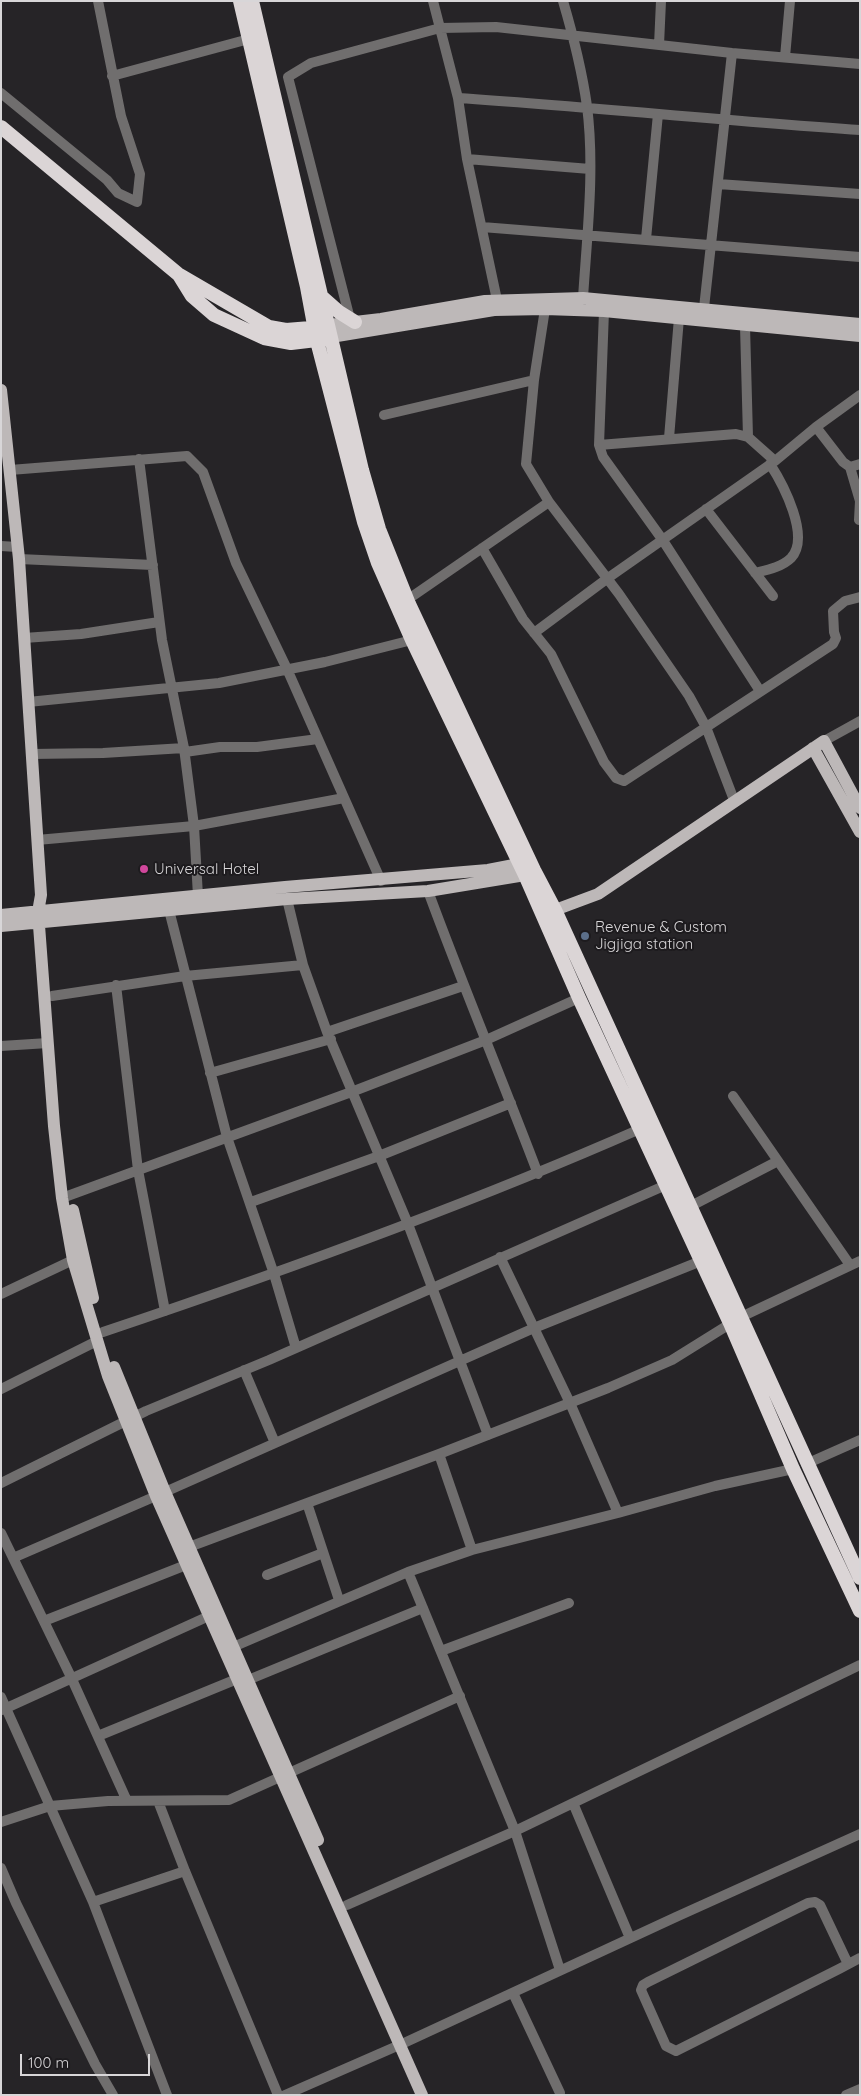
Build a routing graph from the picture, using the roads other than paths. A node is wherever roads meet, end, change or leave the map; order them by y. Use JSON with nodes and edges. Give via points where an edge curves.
{"nodes":[{"id":1,"x":98,"y":1,"type":"edge"},
{"id":2,"x":240,"y":1,"type":"edge"},
{"id":3,"x":252,"y":1,"type":"edge"},
{"id":4,"x":433,"y":1,"type":"edge"},
{"id":5,"x":563,"y":1,"type":"edge"},
{"id":6,"x":661,"y":1,"type":"edge"},
{"id":7,"x":790,"y":1,"type":"edge"},
{"id":8,"x":440,"y":28,"type":"junction"},
{"id":9,"x":574,"y":36,"type":"junction"},
{"id":10,"x":249,"y":40,"type":"junction"},
{"id":11,"x":658,"y":45,"type":"junction"},
{"id":12,"x":732,"y":53,"type":"junction"},
{"id":13,"x":785,"y":57,"type":"junction"},
{"id":14,"x":860,"y":64,"type":"edge"},
{"id":15,"x":112,"y":76,"type":"junction"},
{"id":16,"x":288,"y":77,"type":"junction"},
{"id":17,"x":270,"y":84,"type":"junction"},
{"id":18,"x":1,"y":93,"type":"edge"},
{"id":19,"x":458,"y":98,"type":"junction"},
{"id":20,"x":587,"y":107,"type":"junction"},
{"id":21,"x":658,"y":114,"type":"junction"},
{"id":22,"x":724,"y":121,"type":"junction"},
{"id":23,"x":1,"y":127,"type":"edge"},
{"id":24,"x":860,"y":130,"type":"edge"},
{"id":25,"x":466,"y":159,"type":"junction"},
{"id":26,"x":590,"y":169,"type":"junction"},
{"id":27,"x":718,"y":184,"type":"junction"},
{"id":28,"x":860,"y":194,"type":"edge"},
{"id":29,"x":482,"y":227,"type":"junction"},
{"id":30,"x":587,"y":234,"type":"junction"},
{"id":31,"x":646,"y":239,"type":"junction"},
{"id":32,"x":711,"y":244,"type":"junction"},
{"id":33,"x":860,"y":257,"type":"edge"},
{"id":34,"x":321,"y":296,"type":"junction"},
{"id":35,"x":583,"y":298,"type":"junction"},
{"id":36,"x":497,"y":300,"type":"junction"},
{"id":37,"x":545,"y":308,"type":"junction"},
{"id":38,"x":704,"y":308,"type":"junction"},
{"id":39,"x":604,"y":311,"type":"junction"},
{"id":40,"x":679,"y":318,"type":"junction"},
{"id":41,"x":352,"y":320,"type":"junction"},
{"id":42,"x":860,"y":324,"type":"edge"},
{"id":43,"x":745,"y":326,"type":"junction"},
{"id":44,"x":330,"y":331,"type":"junction"},
{"id":45,"x":316,"y":335,"type":"junction"},
{"id":46,"x":860,"y":336,"type":"edge"},
{"id":47,"x":534,"y":380,"type":"junction"},
{"id":48,"x":1,"y":390,"type":"edge"},
{"id":49,"x":860,"y":395,"type":"edge"},
{"id":50,"x":384,"y":415,"type":"dead end"},
{"id":51,"x":816,"y":427,"type":"junction"},
{"id":52,"x":4,"y":434,"type":"edge"},
{"id":53,"x":748,"y":437,"type":"junction"},
{"id":54,"x":669,"y":438,"type":"junction"},
{"id":55,"x":599,"y":445,"type":"junction"},
{"id":56,"x":139,"y":459,"type":"junction"},
{"id":57,"x":772,"y":463,"type":"junction"},
{"id":58,"x":855,"y":465,"type":"edge"},
{"id":59,"x":10,"y":470,"type":"junction"},
{"id":60,"x":549,"y":502,"type":"junction"},
{"id":61,"x":706,"y":509,"type":"junction"},
{"id":62,"x":859,"y":520,"type":"edge"},
{"id":63,"x":662,"y":540,"type":"junction"},
{"id":64,"x":1,"y":546,"type":"edge"},
{"id":65,"x":482,"y":548,"type":"junction"},
{"id":66,"x":18,"y":554,"type":"junction"},
{"id":67,"x":153,"y":565,"type":"junction"},
{"id":68,"x":756,"y":574,"type":"junction"},
{"id":69,"x":608,"y":578,"type":"junction"},
{"id":70,"x":773,"y":596,"type":"dead end"},
{"id":71,"x":860,"y":597,"type":"edge"},
{"id":72,"x":407,"y":600,"type":"junction"},
{"id":73,"x":159,"y":622,"type":"junction"},
{"id":74,"x":534,"y":633,"type":"junction"},
{"id":75,"x":24,"y":638,"type":"junction"},
{"id":76,"x":412,"y":640,"type":"junction"},
{"id":77,"x":287,"y":669,"type":"junction"},
{"id":78,"x":171,"y":688,"type":"junction"},
{"id":79,"x":760,"y":691,"type":"junction"},
{"id":80,"x":28,"y":702,"type":"junction"},
{"id":81,"x":860,"y":721,"type":"edge"},
{"id":82,"x":706,"y":727,"type":"junction"},
{"id":83,"x":318,"y":739,"type":"junction"},
{"id":84,"x":818,"y":744,"type":"junction"},
{"id":85,"x":184,"y":750,"type":"junction"},
{"id":86,"x":32,"y":754,"type":"junction"},
{"id":87,"x":344,"y":798,"type":"junction"},
{"id":88,"x":734,"y":800,"type":"junction"},
{"id":89,"x":860,"y":808,"type":"edge"},
{"id":90,"x":194,"y":826,"type":"junction"},
{"id":91,"x":860,"y":832,"type":"edge"},
{"id":92,"x":37,"y":840,"type":"junction"},
{"id":93,"x":526,"y":867,"type":"junction"},
{"id":94,"x":381,"y":881,"type":"junction"},
{"id":95,"x":428,"y":891,"type":"junction"},
{"id":96,"x":198,"y":896,"type":"junction"},
{"id":97,"x":286,"y":899,"type":"junction"},
{"id":98,"x":169,"y":910,"type":"junction"},
{"id":99,"x":549,"y":912,"type":"junction"},
{"id":100,"x":1,"y":915,"type":"edge"},
{"id":101,"x":43,"y":917,"type":"junction"},
{"id":102,"x":1,"y":926,"type":"edge"},
{"id":103,"x":303,"y":965,"type":"junction"},
{"id":104,"x":185,"y":976,"type":"junction"},
{"id":105,"x":116,"y":986,"type":"junction"},
{"id":106,"x":463,"y":986,"type":"junction"},
{"id":107,"x":52,"y":996,"type":"junction"},
{"id":108,"x":579,"y":998,"type":"junction"},
{"id":109,"x":329,"y":1035,"type":"junction"},
{"id":110,"x":486,"y":1040,"type":"junction"},
{"id":111,"x":48,"y":1043,"type":"junction"},
{"id":112,"x":1,"y":1046,"type":"edge"},
{"id":113,"x":210,"y":1073,"type":"junction"},
{"id":114,"x":354,"y":1091,"type":"junction"},
{"id":115,"x":733,"y":1096,"type":"dead end"},
{"id":116,"x":510,"y":1103,"type":"junction"},
{"id":117,"x":640,"y":1129,"type":"junction"},
{"id":118,"x":227,"y":1137,"type":"junction"},
{"id":119,"x":379,"y":1156,"type":"junction"},
{"id":120,"x":778,"y":1161,"type":"junction"},
{"id":121,"x":138,"y":1170,"type":"junction"},
{"id":122,"x":538,"y":1174,"type":"junction"},
{"id":123,"x":666,"y":1185,"type":"junction"},
{"id":124,"x":66,"y":1196,"type":"junction"},
{"id":125,"x":251,"y":1202,"type":"junction"},
{"id":126,"x":691,"y":1206,"type":"junction"},
{"id":127,"x":408,"y":1224,"type":"junction"},
{"id":128,"x":500,"y":1258,"type":"junction"},
{"id":129,"x":73,"y":1260,"type":"junction"},
{"id":130,"x":701,"y":1261,"type":"junction"},
{"id":131,"x":855,"y":1263,"type":"edge"},
{"id":132,"x":274,"y":1274,"type":"junction"},
{"id":133,"x":431,"y":1288,"type":"junction"},
{"id":134,"x":1,"y":1293,"type":"edge"},
{"id":135,"x":165,"y":1311,"type":"junction"},
{"id":136,"x":736,"y":1320,"type":"junction"},
{"id":137,"x":534,"y":1328,"type":"junction"},
{"id":138,"x":100,"y":1336,"type":"junction"},
{"id":139,"x":296,"y":1348,"type":"junction"},
{"id":140,"x":459,"y":1360,"type":"junction"},
{"id":141,"x":244,"y":1370,"type":"junction"},
{"id":142,"x":1,"y":1389,"type":"edge"},
{"id":143,"x":570,"y":1403,"type":"junction"},
{"id":144,"x":129,"y":1420,"type":"junction"},
{"id":145,"x":488,"y":1435,"type":"junction"},
{"id":146,"x":860,"y":1440,"type":"edge"},
{"id":147,"x":275,"y":1443,"type":"junction"},
{"id":148,"x":439,"y":1454,"type":"junction"},
{"id":149,"x":800,"y":1467,"type":"junction"},
{"id":150,"x":1,"y":1483,"type":"edge"},
{"id":151,"x":161,"y":1494,"type":"junction"},
{"id":152,"x":307,"y":1502,"type":"junction"},
{"id":153,"x":618,"y":1513,"type":"junction"},
{"id":154,"x":1,"y":1533,"type":"edge"},
{"id":155,"x":190,"y":1547,"type":"junction"},
{"id":156,"x":472,"y":1550,"type":"junction"},
{"id":157,"x":324,"y":1552,"type":"junction"},
{"id":158,"x":13,"y":1558,"type":"junction"},
{"id":159,"x":186,"y":1565,"type":"junction"},
{"id":160,"x":408,"y":1572,"type":"junction"},
{"id":161,"x":267,"y":1575,"type":"dead end"},
{"id":162,"x":859,"y":1575,"type":"edge"},
{"id":163,"x":339,"y":1600,"type":"junction"},
{"id":164,"x":568,"y":1603,"type":"dead end"},
{"id":165,"x":423,"y":1608,"type":"junction"},
{"id":166,"x":860,"y":1611,"type":"edge"},
{"id":167,"x":209,"y":1616,"type":"junction"},
{"id":168,"x":44,"y":1621,"type":"junction"},
{"id":169,"x":233,"y":1647,"type":"junction"},
{"id":170,"x":441,"y":1651,"type":"junction"},
{"id":171,"x":860,"y":1665,"type":"edge"},
{"id":172,"x":71,"y":1677,"type":"junction"},
{"id":173,"x":242,"y":1679,"type":"junction"},
{"id":174,"x":460,"y":1696,"type":"junction"},
{"id":175,"x":1,"y":1697,"type":"edge"},
{"id":176,"x":4,"y":1709,"type":"edge"},
{"id":177,"x":98,"y":1736,"type":"junction"},
{"id":178,"x":285,"y":1775,"type":"junction"},
{"id":179,"x":127,"y":1801,"type":"junction"},
{"id":180,"x":158,"y":1801,"type":"junction"},
{"id":181,"x":573,"y":1803,"type":"junction"},
{"id":182,"x":50,"y":1806,"type":"junction"},
{"id":183,"x":1,"y":1822,"type":"edge"},
{"id":184,"x":515,"y":1831,"type":"junction"},
{"id":185,"x":860,"y":1834,"type":"edge"},
{"id":186,"x":1,"y":1868,"type":"edge"},
{"id":187,"x":185,"y":1872,"type":"junction"},
{"id":188,"x":93,"y":1902,"type":"junction"},
{"id":189,"x":346,"y":1905,"type":"junction"},
{"id":190,"x":630,"y":1938,"type":"junction"},
{"id":191,"x":860,"y":1958,"type":"edge"},
{"id":192,"x":848,"y":1964,"type":"junction"},
{"id":193,"x":560,"y":1970,"type":"junction"},
{"id":194,"x":513,"y":1993,"type":"junction"},
{"id":195,"x":403,"y":2044,"type":"junction"},
{"id":196,"x":860,"y":2089,"type":"edge"},
{"id":197,"x":560,"y":2093,"type":"dead end"},
{"id":198,"x":113,"y":2095,"type":"edge"},
{"id":199,"x":167,"y":2095,"type":"edge"},
{"id":200,"x":278,"y":2095,"type":"edge"},
{"id":201,"x":285,"y":2095,"type":"edge"},
{"id":202,"x":422,"y":2095,"type":"edge"},
{"id":203,"x":431,"y":2095,"type":"edge"},
{"id":204,"x":846,"y":2095,"type":"edge"}],
"edges":[{"from":1,"to":15,"type":"street"},
{"from":2,"to":10,"type":"highway"},
{"from":3,"to":17,"type":"highway"},
{"from":4,"to":8,"type":"street"},
{"from":5,"to":9,"type":"street"},
{"from":6,"to":11,"type":"street"},
{"from":7,"to":13,"type":"street"},
{"from":8,"to":9,"type":"street","via":[[496,27]]},
{"from":8,"to":16,"type":"street","via":[[311,63]]},
{"from":8,"to":19,"type":"street"},
{"from":9,"to":11,"type":"street"},
{"from":9,"to":20,"type":"street"},
{"from":10,"to":15,"type":"street"},
{"from":10,"to":45,"type":"highway"},
{"from":11,"to":12,"type":"street"},
{"from":12,"to":13,"type":"street"},
{"from":12,"to":22,"type":"street"},
{"from":13,"to":14,"type":"street"},
{"from":15,"to":18,"type":"street","via":[[140,174],[137,202],[118,193],[107,180]]},
{"from":16,"to":17,"type":"street"},
{"from":16,"to":41,"type":"street"},
{"from":17,"to":34,"type":"highway"},
{"from":19,"to":20,"type":"street"},
{"from":19,"to":25,"type":"street"},
{"from":20,"to":21,"type":"street"},
{"from":20,"to":26,"type":"street"},
{"from":21,"to":22,"type":"street"},
{"from":21,"to":31,"type":"street"},
{"from":22,"to":24,"type":"street"},
{"from":22,"to":27,"type":"street"},
{"from":23,"to":45,"type":"highway","via":[[178,274],[192,296],[214,315],[264,338],[291,343]]},
{"from":25,"to":26,"type":"street"},
{"from":25,"to":29,"type":"street"},
{"from":26,"to":30,"type":"street"},
{"from":27,"to":28,"type":"street"},
{"from":27,"to":32,"type":"street"},
{"from":29,"to":30,"type":"street"},
{"from":29,"to":36,"type":"street"},
{"from":30,"to":31,"type":"street"},
{"from":30,"to":35,"type":"street"},
{"from":31,"to":32,"type":"street"},
{"from":32,"to":33,"type":"street"},
{"from":32,"to":38,"type":"street"},
{"from":34,"to":41,"type":"highway"},
{"from":34,"to":44,"type":"highway"},
{"from":35,"to":36,"type":"main road"},
{"from":35,"to":38,"type":"main road"},
{"from":36,"to":41,"type":"main road"},
{"from":37,"to":39,"type":"main road"},
{"from":37,"to":44,"type":"main road","via":[[494,310]]},
{"from":37,"to":47,"type":"street"},
{"from":38,"to":42,"type":"main road"},
{"from":39,"to":40,"type":"main road"},
{"from":39,"to":55,"type":"street"},
{"from":40,"to":43,"type":"main road"},
{"from":40,"to":54,"type":"street"},
{"from":41,"to":44,"type":"main road"},
{"from":43,"to":46,"type":"main road"},
{"from":43,"to":53,"type":"street"},
{"from":44,"to":45,"type":"highway"},
{"from":44,"to":72,"type":"highway","via":[[364,478],[389,557]]},
{"from":45,"to":76,"type":"highway","via":[[364,522]]},
{"from":47,"to":50,"type":"street"},
{"from":47,"to":60,"type":"street","via":[[526,464]]},
{"from":48,"to":52,"type":"main road"},
{"from":49,"to":51,"type":"street"},
{"from":51,"to":57,"type":"street"},
{"from":51,"to":58,"type":"street","via":[[843,462]]},
{"from":52,"to":59,"type":"main road"},
{"from":53,"to":54,"type":"street","via":[[736,434]]},
{"from":53,"to":57,"type":"street"},
{"from":54,"to":55,"type":"street"},
{"from":55,"to":63,"type":"street","via":[[603,457]]},
{"from":56,"to":59,"type":"street"},
{"from":56,"to":67,"type":"street"},
{"from":56,"to":77,"type":"street","via":[[187,456],[203,472],[236,563]]},
{"from":57,"to":61,"type":"street"},
{"from":57,"to":68,"type":"street","via":[[796,518],[797,546],[791,557],[779,566]]},
{"from":58,"to":62,"type":"street"},
{"from":59,"to":66,"type":"main road"},
{"from":60,"to":65,"type":"street"},
{"from":60,"to":69,"type":"street"},
{"from":61,"to":63,"type":"street"},
{"from":61,"to":68,"type":"street"},
{"from":63,"to":69,"type":"street"},
{"from":63,"to":79,"type":"street"},
{"from":64,"to":66,"type":"street"},
{"from":65,"to":72,"type":"street"},
{"from":65,"to":74,"type":"street","via":[[507,594]]},
{"from":66,"to":67,"type":"street"},
{"from":66,"to":75,"type":"main road"},
{"from":67,"to":73,"type":"street"},
{"from":68,"to":70,"type":"street"},
{"from":69,"to":74,"type":"street"},
{"from":69,"to":82,"type":"street","via":[[689,696]]},
{"from":71,"to":79,"type":"street","via":[[845,600],[833,611],[836,638],[833,644]]},
{"from":72,"to":93,"type":"highway"},
{"from":73,"to":75,"type":"street","via":[[81,634]]},
{"from":73,"to":78,"type":"street"},
{"from":74,"to":82,"type":"street","via":[[551,654],[604,762],[616,778],[624,781]]},
{"from":75,"to":80,"type":"main road"},
{"from":76,"to":77,"type":"street"},
{"from":76,"to":93,"type":"highway"},
{"from":77,"to":78,"type":"street","via":[[219,683]]},
{"from":77,"to":83,"type":"street"},
{"from":78,"to":80,"type":"street"},
{"from":78,"to":85,"type":"street"},
{"from":79,"to":82,"type":"street"},
{"from":80,"to":86,"type":"main road"},
{"from":81,"to":84,"type":"street"},
{"from":82,"to":88,"type":"street"},
{"from":83,"to":85,"type":"street","via":[[257,747]]},
{"from":83,"to":87,"type":"street"},
{"from":84,"to":88,"type":"main road"},
{"from":84,"to":89,"type":"main road"},
{"from":84,"to":91,"type":"main road"},
{"from":85,"to":86,"type":"street"},
{"from":85,"to":90,"type":"street"},
{"from":86,"to":92,"type":"main road"},
{"from":87,"to":90,"type":"street"},
{"from":87,"to":94,"type":"street"},
{"from":88,"to":99,"type":"main road","via":[[598,894]]},
{"from":90,"to":92,"type":"street"},
{"from":90,"to":96,"type":"street"},
{"from":92,"to":101,"type":"main road"},
{"from":93,"to":94,"type":"main road"},
{"from":93,"to":95,"type":"main road"},
{"from":93,"to":99,"type":"highway"},
{"from":94,"to":96,"type":"main road"},
{"from":95,"to":97,"type":"main road"},
{"from":95,"to":106,"type":"street"},
{"from":96,"to":101,"type":"main road"},
{"from":97,"to":98,"type":"main road"},
{"from":97,"to":103,"type":"street"},
{"from":98,"to":101,"type":"main road"},
{"from":98,"to":104,"type":"street"},
{"from":99,"to":108,"type":"highway"},
{"from":99,"to":126,"type":"highway"},
{"from":100,"to":101,"type":"main road"},
{"from":101,"to":102,"type":"main road"},
{"from":101,"to":107,"type":"main road"},
{"from":101,"to":111,"type":"main road"},
{"from":103,"to":104,"type":"street"},
{"from":103,"to":109,"type":"street"},
{"from":104,"to":105,"type":"street"},
{"from":104,"to":113,"type":"street"},
{"from":105,"to":107,"type":"street"},
{"from":105,"to":121,"type":"street"},
{"from":106,"to":109,"type":"street"},
{"from":106,"to":110,"type":"street"},
{"from":107,"to":124,"type":"main road"},
{"from":108,"to":110,"type":"street"},
{"from":108,"to":117,"type":"highway"},
{"from":109,"to":113,"type":"street"},
{"from":109,"to":114,"type":"street"},
{"from":110,"to":114,"type":"street"},
{"from":110,"to":116,"type":"street"},
{"from":111,"to":112,"type":"street"},
{"from":111,"to":124,"type":"main road","via":[[54,1126]]},
{"from":113,"to":118,"type":"street"},
{"from":114,"to":118,"type":"street"},
{"from":114,"to":119,"type":"street"},
{"from":115,"to":120,"type":"street"},
{"from":116,"to":119,"type":"street"},
{"from":116,"to":122,"type":"street"},
{"from":117,"to":122,"type":"street"},
{"from":117,"to":123,"type":"highway"},
{"from":118,"to":121,"type":"street"},
{"from":118,"to":125,"type":"street"},
{"from":119,"to":125,"type":"street"},
{"from":119,"to":127,"type":"street"},
{"from":120,"to":126,"type":"street"},
{"from":120,"to":131,"type":"street"},
{"from":121,"to":124,"type":"street"},
{"from":121,"to":135,"type":"street"},
{"from":122,"to":127,"type":"street"},
{"from":123,"to":128,"type":"street"},
{"from":123,"to":130,"type":"highway"},
{"from":124,"to":129,"type":"main road"},
{"from":124,"to":138,"type":"main road"},
{"from":125,"to":132,"type":"street"},
{"from":126,"to":136,"type":"highway"},
{"from":127,"to":132,"type":"street"},
{"from":127,"to":133,"type":"street"},
{"from":128,"to":133,"type":"street"},
{"from":128,"to":137,"type":"street"},
{"from":129,"to":134,"type":"street"},
{"from":129,"to":138,"type":"main road"},
{"from":130,"to":136,"type":"highway"},
{"from":130,"to":137,"type":"street"},
{"from":131,"to":136,"type":"street"},
{"from":132,"to":135,"type":"street"},
{"from":132,"to":139,"type":"street"},
{"from":133,"to":139,"type":"street"},
{"from":133,"to":140,"type":"street"},
{"from":135,"to":138,"type":"street"},
{"from":136,"to":143,"type":"street","via":[[672,1360]]},
{"from":136,"to":149,"type":"highway"},
{"from":137,"to":140,"type":"street"},
{"from":137,"to":143,"type":"street"},
{"from":138,"to":142,"type":"street"},
{"from":138,"to":144,"type":"main road"},
{"from":139,"to":141,"type":"street"},
{"from":140,"to":145,"type":"street"},
{"from":140,"to":147,"type":"street"},
{"from":141,"to":144,"type":"street"},
{"from":141,"to":147,"type":"street"},
{"from":143,"to":145,"type":"street"},
{"from":143,"to":153,"type":"street"},
{"from":144,"to":150,"type":"street"},
{"from":144,"to":151,"type":"main road"},
{"from":145,"to":148,"type":"street"},
{"from":146,"to":149,"type":"street"},
{"from":147,"to":151,"type":"street"},
{"from":148,"to":152,"type":"street"},
{"from":148,"to":156,"type":"street"},
{"from":149,"to":153,"type":"street"},
{"from":149,"to":162,"type":"highway"},
{"from":149,"to":166,"type":"highway"},
{"from":151,"to":155,"type":"main road"},
{"from":151,"to":158,"type":"street"},
{"from":151,"to":159,"type":"main road"},
{"from":152,"to":155,"type":"street"},
{"from":152,"to":157,"type":"street"},
{"from":153,"to":156,"type":"street"},
{"from":154,"to":158,"type":"street"},
{"from":155,"to":169,"type":"main road"},
{"from":156,"to":160,"type":"street"},
{"from":157,"to":161,"type":"street"},
{"from":157,"to":163,"type":"street"},
{"from":158,"to":168,"type":"street"},
{"from":159,"to":167,"type":"main road"},
{"from":159,"to":168,"type":"street"},
{"from":160,"to":163,"type":"street"},
{"from":160,"to":165,"type":"street"},
{"from":163,"to":169,"type":"street"},
{"from":164,"to":170,"type":"street"},
{"from":165,"to":170,"type":"street"},
{"from":165,"to":173,"type":"street"},
{"from":167,"to":172,"type":"street"},
{"from":167,"to":173,"type":"main road"},
{"from":168,"to":172,"type":"street"},
{"from":169,"to":173,"type":"main road"},
{"from":170,"to":174,"type":"street"},
{"from":171,"to":181,"type":"street"},
{"from":172,"to":176,"type":"street"},
{"from":172,"to":177,"type":"street"},
{"from":173,"to":177,"type":"street"},
{"from":173,"to":178,"type":"main road"},
{"from":174,"to":178,"type":"street"},
{"from":174,"to":184,"type":"street"},
{"from":175,"to":176,"type":"street"},
{"from":176,"to":182,"type":"street"},
{"from":177,"to":179,"type":"street"},
{"from":178,"to":180,"type":"street","via":[[229,1800]]},
{"from":178,"to":189,"type":"main road"},
{"from":178,"to":195,"type":"main road"},
{"from":179,"to":180,"type":"street"},
{"from":179,"to":182,"type":"street"},
{"from":180,"to":187,"type":"street"},
{"from":181,"to":184,"type":"street"},
{"from":181,"to":190,"type":"street"},
{"from":182,"to":183,"type":"street"},
{"from":182,"to":188,"type":"street"},
{"from":184,"to":189,"type":"street"},
{"from":184,"to":193,"type":"street"},
{"from":185,"to":190,"type":"street"},
{"from":186,"to":198,"type":"street"},
{"from":187,"to":188,"type":"street"},
{"from":187,"to":200,"type":"street"},
{"from":188,"to":199,"type":"street"},
{"from":189,"to":195,"type":"main road"},
{"from":190,"to":193,"type":"street"},
{"from":191,"to":192,"type":"street"},
{"from":192,"to":192,"type":"street","via":[[676,2051],[666,2046],[641,1990],[648,1982],[815,1902],[820,1904]]},
{"from":193,"to":194,"type":"street"},
{"from":194,"to":195,"type":"street"},
{"from":194,"to":197,"type":"street"},
{"from":195,"to":201,"type":"street"},
{"from":195,"to":202,"type":"main road"},
{"from":195,"to":203,"type":"main road"},
{"from":196,"to":204,"type":"street"}]}
